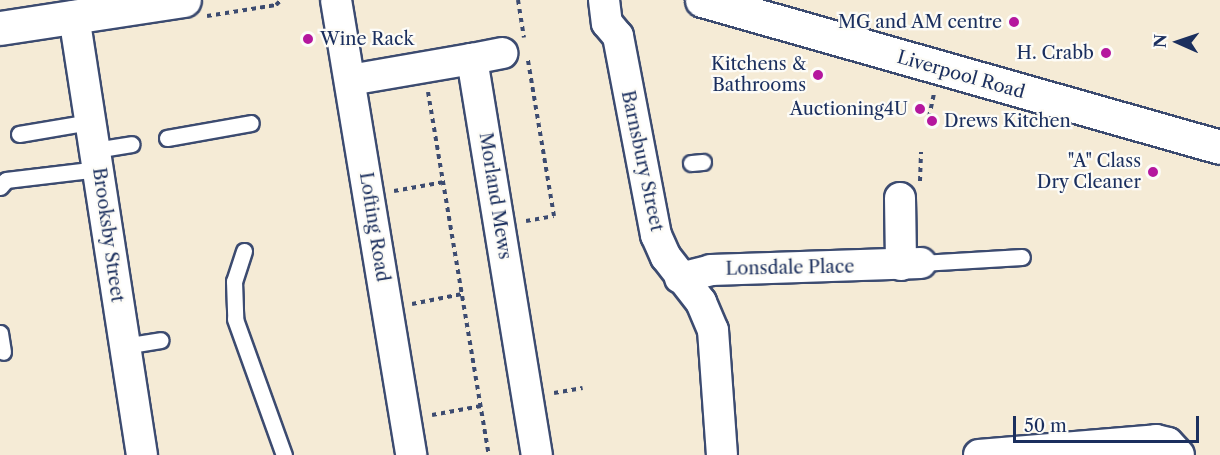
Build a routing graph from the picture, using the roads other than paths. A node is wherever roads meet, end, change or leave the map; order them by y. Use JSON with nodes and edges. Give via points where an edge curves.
{"nodes":[{"id":1,"x":184,"y":0,"type":"edge"},
{"id":2,"x":336,"y":0,"type":"edge"},
{"id":3,"x":604,"y":0,"type":"edge"},
{"id":4,"x":702,"y":0,"type":"edge"},
{"id":5,"x":74,"y":16,"type":"junction"},
{"id":6,"x":0,"y":28,"type":"edge"},
{"id":7,"x":502,"y":53,"type":"dead end"},
{"id":8,"x":472,"y":59,"type":"junction"},
{"id":9,"x":350,"y":80,"type":"junction"},
{"id":10,"x":251,"y":123,"type":"dead end"},
{"id":11,"x":19,"y":134,"type":"dead end"},
{"id":12,"x":167,"y":138,"type":"dead end"},
{"id":13,"x":132,"y":144,"type":"dead end"},
{"id":14,"x":94,"y":147,"type":"junction"},
{"id":15,"x":1220,"y":147,"type":"edge"},
{"id":16,"x":0,"y":187,"type":"edge"},
{"id":17,"x":900,"y":198,"type":"dead end"},
{"id":18,"x":244,"y":251,"type":"dead end"},
{"id":19,"x":1022,"y":257,"type":"dead end"},
{"id":20,"x":911,"y":264,"type":"junction"},
{"id":21,"x":680,"y":278,"type":"junction"},
{"id":22,"x":0,"y":333,"type":"edge"},
{"id":23,"x":161,"y":340,"type":"dead end"},
{"id":24,"x":124,"y":346,"type":"junction"},
{"id":25,"x":3,"y":352,"type":"dead end"},
{"id":26,"x":142,"y":455,"type":"edge"},
{"id":27,"x":284,"y":455,"type":"edge"},
{"id":28,"x":411,"y":455,"type":"edge"},
{"id":29,"x":537,"y":455,"type":"edge"},
{"id":30,"x":722,"y":455,"type":"edge"},
{"id":31,"x":979,"y":455,"type":"edge"},
{"id":32,"x":1179,"y":455,"type":"edge"}],
"edges":[{"from":1,"to":5,"type":"main road"},
{"from":2,"to":9,"type":"street","name":"Lofting Road"},
{"from":3,"to":21,"type":"street","name":"Barnsbury Street","via":[[607,23],[618,36],[654,169],[656,235]]},
{"from":4,"to":15,"type":"main road","name":"Liverpool Road"},
{"from":5,"to":6,"type":"main road"},
{"from":5,"to":14,"type":"street","name":"Brooksby Street"},
{"from":7,"to":8,"type":"street"},
{"from":8,"to":9,"type":"street"},
{"from":8,"to":29,"type":"street","name":"Morland Mews"},
{"from":9,"to":28,"type":"street","name":"Lofting Road"},
{"from":10,"to":12,"type":"lane"},
{"from":11,"to":14,"type":"lane"},
{"from":13,"to":14,"type":"lane"},
{"from":14,"to":16,"type":"lane","via":[[6,180]]},
{"from":14,"to":24,"type":"street","name":"Brooksby Street"},
{"from":17,"to":20,"type":"street"},
{"from":18,"to":27,"type":"lane","via":[[234,281],[235,319]]},
{"from":19,"to":20,"type":"lane"},
{"from":20,"to":21,"type":"street","name":"Lonsdale Place","via":[[711,270]]},
{"from":21,"to":30,"type":"street","name":"Barnsbury Street","via":[[701,302],[712,330]]},
{"from":22,"to":25,"type":"lane"},
{"from":23,"to":24,"type":"lane"},
{"from":24,"to":26,"type":"street","name":"Brooksby Street"},
{"from":31,"to":32,"type":"street","via":[[1156,440],[1168,443]]}]}
